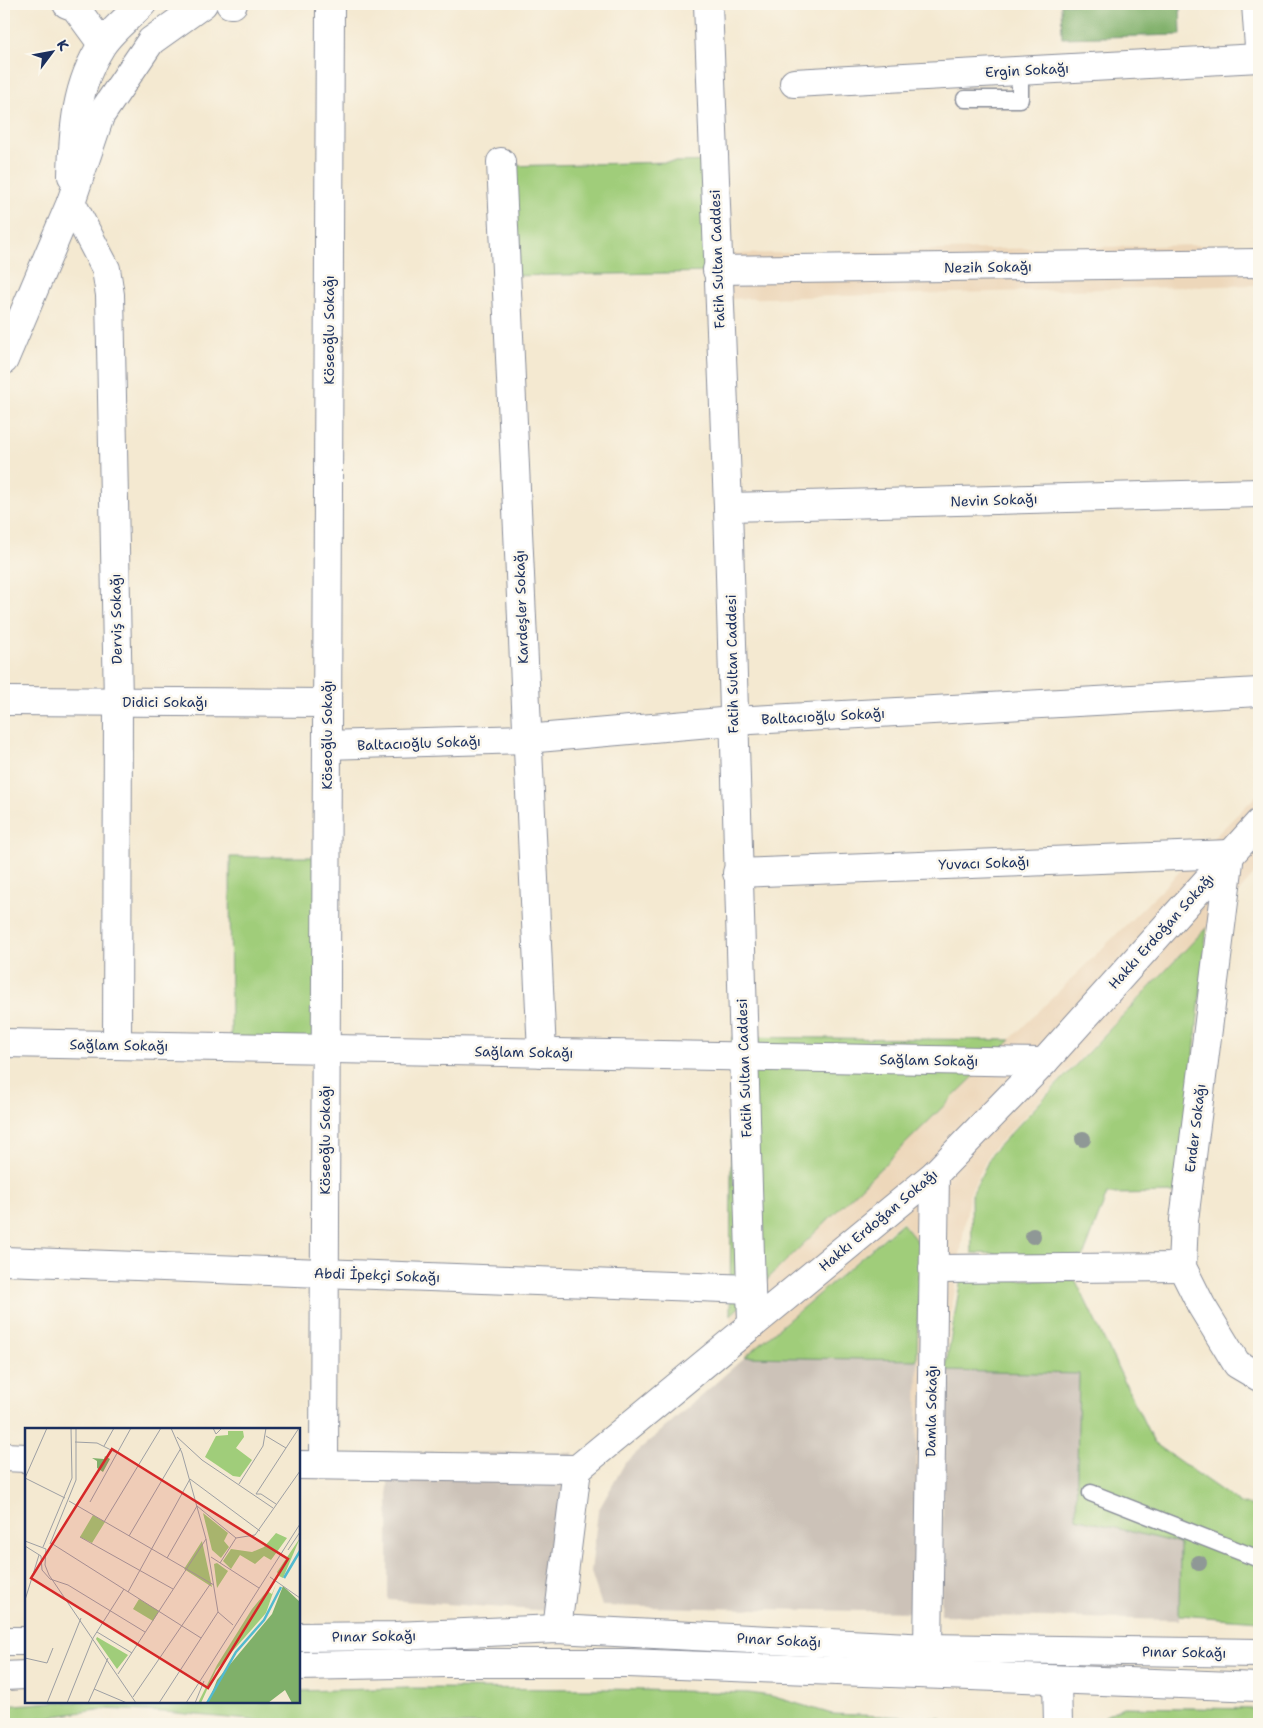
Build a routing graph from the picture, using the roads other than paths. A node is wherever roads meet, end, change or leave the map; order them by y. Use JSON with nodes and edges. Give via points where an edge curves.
{"nodes":[{"id":1,"x":67,"y":4,"type":"edge"},
{"id":2,"x":142,"y":4,"type":"edge"},
{"id":3,"x":203,"y":4,"type":"edge"},
{"id":4,"x":330,"y":4,"type":"edge"},
{"id":5,"x":708,"y":4,"type":"edge"},
{"id":6,"x":1256,"y":4,"type":"edge"},
{"id":7,"x":102,"y":44,"type":"junction"},
{"id":8,"x":1259,"y":47,"type":"edge"},
{"id":9,"x":1259,"y":58,"type":"edge"},
{"id":10,"x":1020,"y":71,"type":"junction"},
{"id":11,"x":794,"y":83,"type":"dead end"},
{"id":12,"x":965,"y":99,"type":"dead end"},
{"id":13,"x":501,"y":162,"type":"dead end"},
{"id":14,"x":71,"y":202,"type":"junction"},
{"id":15,"x":1259,"y":263,"type":"edge"},
{"id":16,"x":717,"y":270,"type":"junction"},
{"id":17,"x":4,"y":360,"type":"edge"},
{"id":18,"x":1259,"y":493,"type":"edge"},
{"id":19,"x":728,"y":507,"type":"junction"},
{"id":20,"x":1259,"y":692,"type":"edge"},
{"id":21,"x":4,"y":701,"type":"edge"},
{"id":22,"x":118,"y":702,"type":"junction"},
{"id":23,"x":327,"y":704,"type":"junction"},
{"id":24,"x":733,"y":721,"type":"junction"},
{"id":25,"x":526,"y":739,"type":"junction"},
{"id":26,"x":327,"y":745,"type":"junction"},
{"id":27,"x":1259,"y":823,"type":"edge"},
{"id":28,"x":1230,"y":854,"type":"junction"},
{"id":29,"x":737,"y":872,"type":"junction"},
{"id":30,"x":4,"y":1043,"type":"edge"},
{"id":31,"x":117,"y":1045,"type":"junction"},
{"id":32,"x":326,"y":1049,"type":"junction"},
{"id":33,"x":542,"y":1053,"type":"junction"},
{"id":34,"x":743,"y":1056,"type":"junction"},
{"id":35,"x":1044,"y":1062,"type":"junction"},
{"id":36,"x":934,"y":1174,"type":"junction"},
{"id":37,"x":4,"y":1261,"type":"edge"},
{"id":38,"x":1182,"y":1268,"type":"junction"},
{"id":39,"x":934,"y":1269,"type":"junction"},
{"id":40,"x":325,"y":1273,"type":"junction"},
{"id":41,"x":751,"y":1289,"type":"junction"},
{"id":42,"x":752,"y":1323,"type":"junction"},
{"id":43,"x":1259,"y":1377,"type":"edge"},
{"id":44,"x":4,"y":1457,"type":"edge"},
{"id":45,"x":25,"y":1458,"type":"edge"},
{"id":46,"x":311,"y":1465,"type":"edge"},
{"id":47,"x":577,"y":1470,"type":"junction"},
{"id":48,"x":1091,"y":1493,"type":"dead end"},
{"id":49,"x":1259,"y":1559,"type":"edge"},
{"id":50,"x":557,"y":1629,"type":"junction"},
{"id":51,"x":300,"y":1637,"type":"edge"},
{"id":52,"x":4,"y":1641,"type":"edge"},
{"id":53,"x":25,"y":1641,"type":"edge"},
{"id":54,"x":928,"y":1648,"type":"junction"},
{"id":55,"x":1259,"y":1653,"type":"edge"},
{"id":56,"x":300,"y":1666,"type":"edge"},
{"id":57,"x":25,"y":1675,"type":"edge"},
{"id":58,"x":4,"y":1676,"type":"edge"},
{"id":59,"x":1057,"y":1680,"type":"junction"},
{"id":60,"x":1259,"y":1687,"type":"edge"},
{"id":61,"x":1058,"y":1724,"type":"edge"}],
"edges":[{"from":1,"to":7,"type":"street","via":[[75,7]]},
{"from":2,"to":7,"type":"street"},
{"from":3,"to":14,"type":"street","via":[[150,41],[125,78],[100,116]]},
{"from":4,"to":23,"type":"street","name":"Köseoğlu Sokağı"},
{"from":5,"to":16,"type":"street","name":"Fatih Sultan Caddesi"},
{"from":6,"to":8,"type":"street"},
{"from":7,"to":14,"type":"street","via":[[86,74],[73,135]]},
{"from":9,"to":10,"type":"street","name":"Ergin Sokağı"},
{"from":10,"to":11,"type":"street","name":"Ergin Sokağı"},
{"from":10,"to":12,"type":"lane","via":[[1020,99]]},
{"from":13,"to":25,"type":"street","name":"Kardeşler Sokağı"},
{"from":14,"to":17,"type":"street"},
{"from":14,"to":22,"type":"street","name":"Derviş Sokağı","via":[[106,269],[110,295]]},
{"from":15,"to":16,"type":"street","name":"Nezih Sokağı"},
{"from":16,"to":19,"type":"street","name":"Fatih Sultan Caddesi"},
{"from":18,"to":19,"type":"street","name":"Nevin Sokağı"},
{"from":19,"to":24,"type":"street","name":"Fatih Sultan Caddesi"},
{"from":20,"to":24,"type":"street","name":"Baltacıoğlu Sokağı"},
{"from":21,"to":22,"type":"street","name":"Didici Sokağı"},
{"from":22,"to":23,"type":"street","name":"Didici Sokağı"},
{"from":22,"to":31,"type":"street","name":"Derviş Sokağı"},
{"from":23,"to":26,"type":"street","name":"Köseoğlu Sokağı"},
{"from":24,"to":25,"type":"street","name":"Baltacıoğlu Sokağı"},
{"from":24,"to":29,"type":"street","name":"Fatih Sultan Caddesi"},
{"from":25,"to":26,"type":"street","name":"Baltacıoğlu Sokağı"},
{"from":25,"to":33,"type":"street","name":"Kardeşler Sokağı"},
{"from":26,"to":32,"type":"street","name":"Köseoğlu Sokağı"},
{"from":27,"to":28,"type":"street","name":"Hakkı Erdoğan Sokağı"},
{"from":28,"to":29,"type":"street","name":"Yuvacı Sokağı"},
{"from":28,"to":35,"type":"street","name":"Hakkı Erdoğan Sokağı"},
{"from":28,"to":38,"type":"street","name":"Ender Sokağı","via":[[1184,1220]]},
{"from":29,"to":34,"type":"street","name":"Fatih Sultan Caddesi"},
{"from":30,"to":31,"type":"street","name":"Sağlam Sokağı"},
{"from":31,"to":32,"type":"street","name":"Sağlam Sokağı"},
{"from":32,"to":33,"type":"street","name":"Sağlam Sokağı"},
{"from":32,"to":40,"type":"street","name":"Köseoğlu Sokağı"},
{"from":33,"to":34,"type":"street","name":"Sağlam Sokağı"},
{"from":34,"to":35,"type":"street","name":"Sağlam Sokağı"},
{"from":34,"to":41,"type":"street","name":"Fatih Sultan Caddesi"},
{"from":35,"to":36,"type":"street","name":"Hakkı Erdoğan Sokağı"},
{"from":36,"to":39,"type":"street","name":"Damla Sokağı"},
{"from":36,"to":42,"type":"street","name":"Hakkı Erdoğan Sokağı"},
{"from":37,"to":40,"type":"street","name":"Abdi İpekçi Sokağı"},
{"from":38,"to":39,"type":"street"},
{"from":38,"to":43,"type":"street","name":"Ender Sokağı","via":[[1237,1364]]},
{"from":39,"to":54,"type":"street","name":"Damla Sokağı"},
{"from":40,"to":41,"type":"street","name":"Abdi İpekçi Sokağı"},
{"from":40,"to":46,"type":"street","name":"Köseoğlu Sokağı"},
{"from":41,"to":42,"type":"street","name":"Fatih Sultan Caddesi"},
{"from":42,"to":47,"type":"street","name":"Hakkı Erdoğan Sokağı"},
{"from":44,"to":45,"type":"street"},
{"from":46,"to":47,"type":"street"},
{"from":47,"to":50,"type":"street"},
{"from":48,"to":49,"type":"lane"},
{"from":50,"to":51,"type":"street","name":"Pınar Sokağı"},
{"from":50,"to":54,"type":"street","name":"Pınar Sokağı"},
{"from":52,"to":53,"type":"street"},
{"from":54,"to":55,"type":"street","name":"Pınar Sokağı"},
{"from":56,"to":59,"type":"street","name":"Pınar Sokağı","via":[[446,1662],[628,1663]]},
{"from":57,"to":58,"type":"street"},
{"from":59,"to":60,"type":"street","name":"Pınar Sokağı"},
{"from":59,"to":61,"type":"street"}]}
